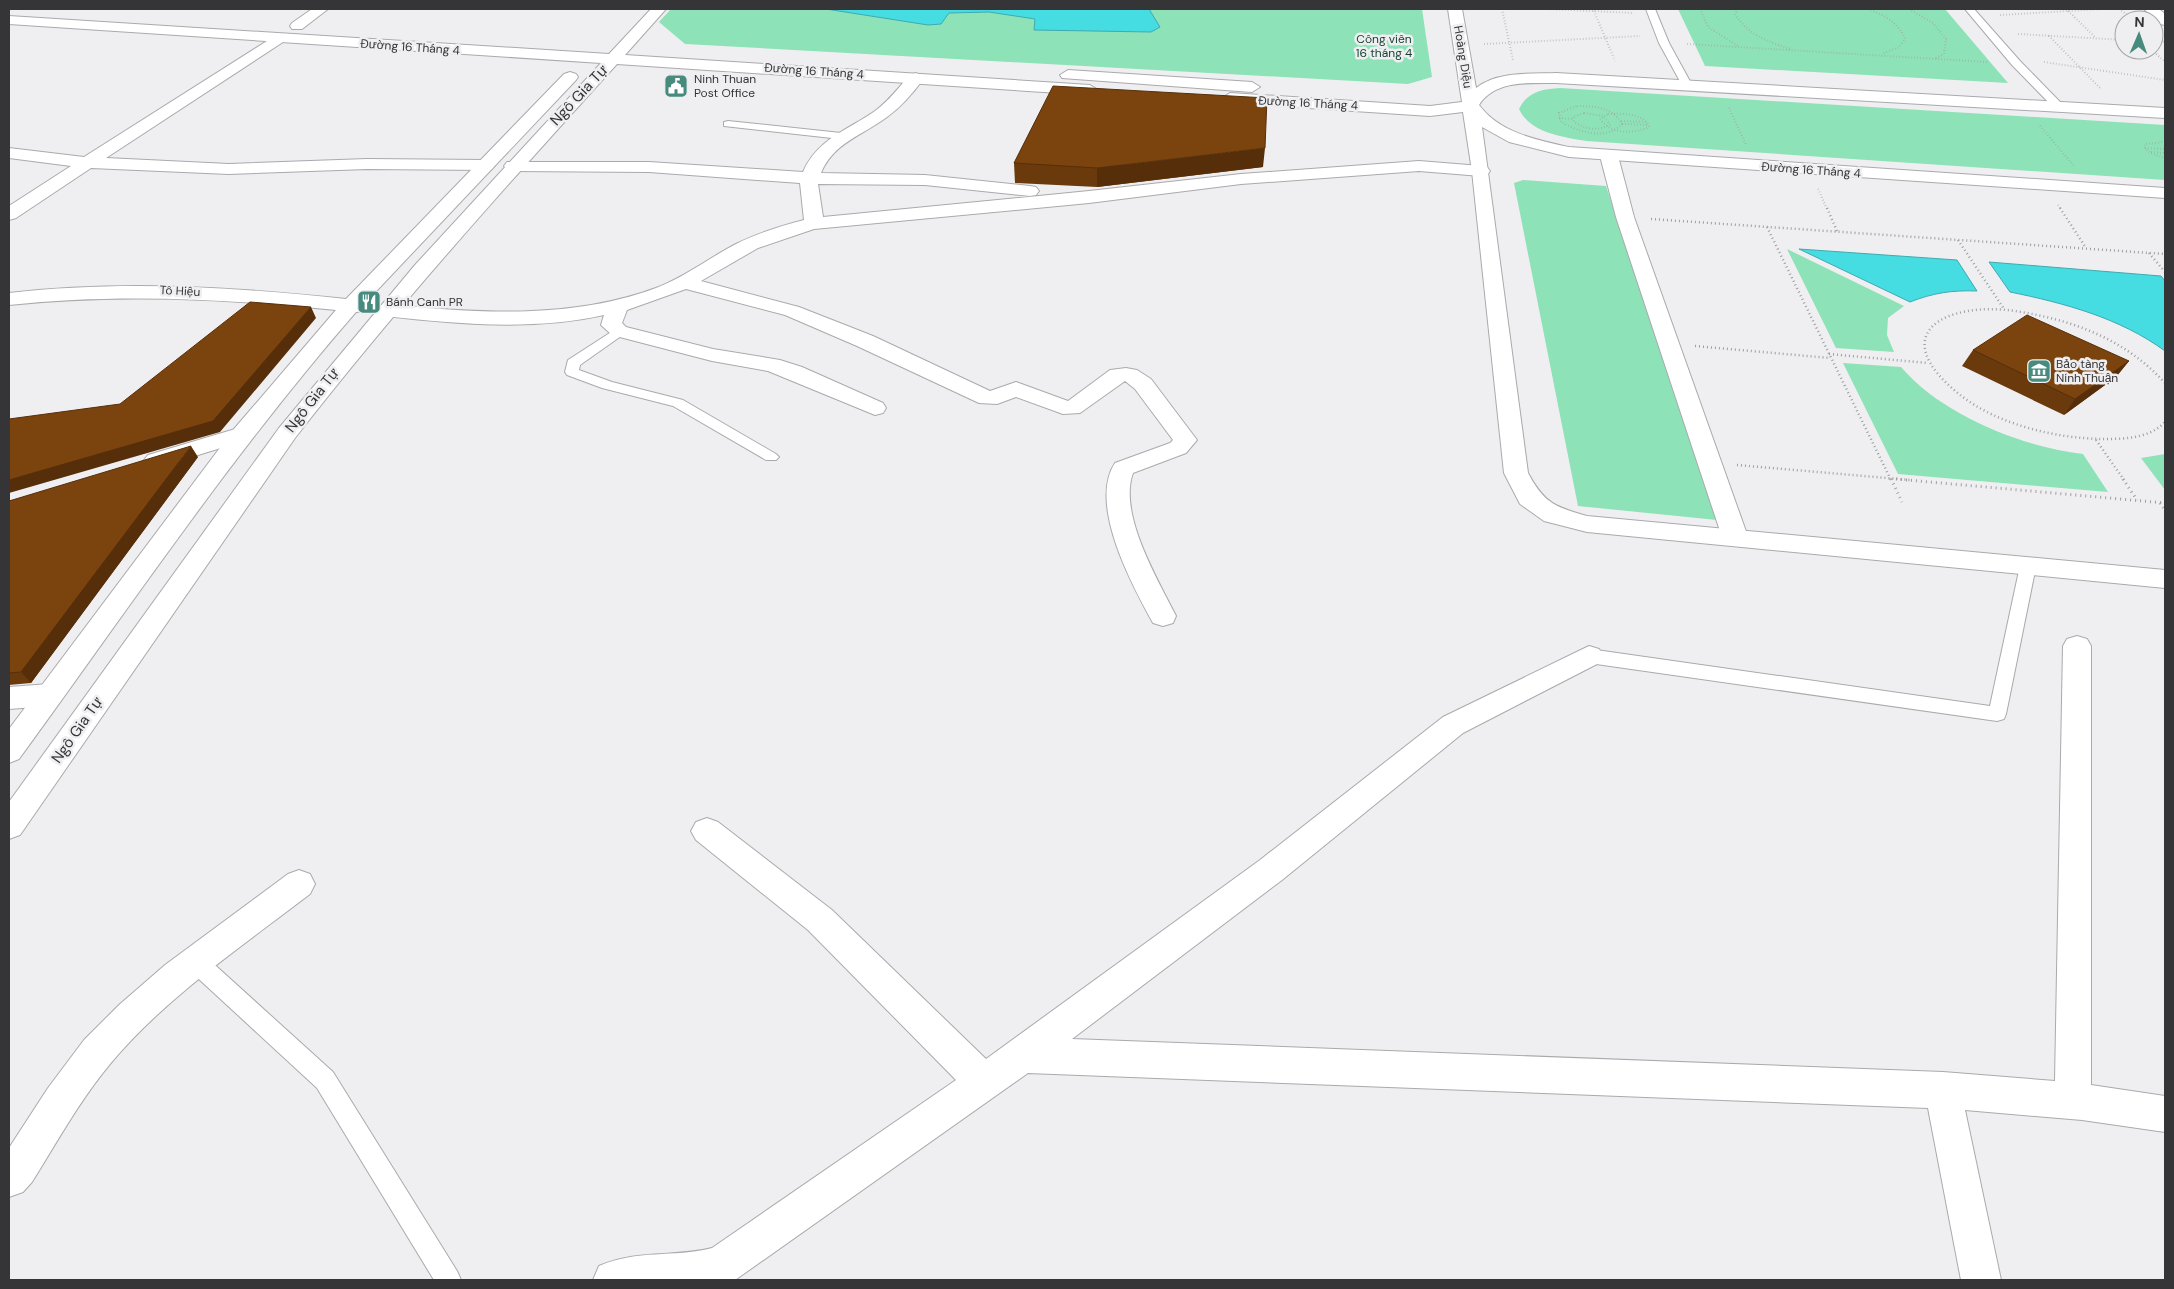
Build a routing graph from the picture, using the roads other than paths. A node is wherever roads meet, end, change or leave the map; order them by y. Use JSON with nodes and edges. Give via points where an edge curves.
{"nodes":[{"id":1,"x":36,"y":9,"type":"edge"},
{"id":2,"x":321,"y":9,"type":"edge"},
{"id":3,"x":635,"y":9,"type":"edge"},
{"id":4,"x":659,"y":9,"type":"edge"},
{"id":5,"x":1456,"y":9,"type":"edge"},
{"id":6,"x":2151,"y":9,"type":"edge"},
{"id":7,"x":1651,"y":12,"type":"edge"},
{"id":8,"x":1972,"y":13,"type":"edge"},
{"id":9,"x":134,"y":15,"type":"junction"},
{"id":10,"x":9,"y":20,"type":"edge"},
{"id":11,"x":2165,"y":21,"type":"edge"},
{"id":12,"x":298,"y":26,"type":"junction"},
{"id":13,"x":112,"y":27,"type":"junction"},
{"id":14,"x":278,"y":39,"type":"junction"},
{"id":15,"x":606,"y":52,"type":"junction"},
{"id":16,"x":794,"y":63,"type":"junction"},
{"id":17,"x":1006,"y":77,"type":"junction"},
{"id":18,"x":916,"y":78,"type":"junction"},
{"id":19,"x":1687,"y":85,"type":"junction"},
{"id":20,"x":1470,"y":106,"type":"junction"},
{"id":21,"x":2059,"y":107,"type":"junction"},
{"id":22,"x":2165,"y":113,"type":"edge"},
{"id":23,"x":728,"y":124,"type":"dead end"},
{"id":24,"x":841,"y":136,"type":"junction"},
{"id":25,"x":1609,"y":156,"type":"junction"},
{"id":26,"x":13,"y":161,"type":"edge"},
{"id":27,"x":88,"y":163,"type":"junction"},
{"id":28,"x":486,"y":165,"type":"junction"},
{"id":29,"x":513,"y":166,"type":"junction"},
{"id":30,"x":1481,"y":171,"type":"junction"},
{"id":31,"x":70,"y":174,"type":"junction"},
{"id":32,"x":809,"y":178,"type":"junction"},
{"id":33,"x":2165,"y":193,"type":"edge"},
{"id":34,"x":1088,"y":197,"type":"junction"},
{"id":35,"x":9,"y":214,"type":"edge"},
{"id":36,"x":814,"y":223,"type":"junction"},
{"id":37,"x":686,"y":283,"type":"junction"},
{"id":38,"x":9,"y":299,"type":"edge"},
{"id":39,"x":351,"y":306,"type":"junction"},
{"id":40,"x":618,"y":306,"type":"junction"},
{"id":41,"x":385,"y":310,"type":"junction"},
{"id":42,"x":619,"y":331,"type":"junction"},
{"id":43,"x":875,"y":408,"type":"dead end"},
{"id":44,"x":287,"y":433,"type":"junction"},
{"id":45,"x":242,"y":434,"type":"junction"},
{"id":46,"x":771,"y":458,"type":"dead end"},
{"id":47,"x":133,"y":467,"type":"edge"},
{"id":48,"x":1735,"y":537,"type":"junction"},
{"id":49,"x":2028,"y":566,"type":"junction"},
{"id":50,"x":2165,"y":579,"type":"edge"},
{"id":51,"x":1163,"y":616,"type":"dead end"},
{"id":52,"x":2077,"y":646,"type":"dead end"},
{"id":53,"x":1589,"y":656,"type":"joint"},
{"id":54,"x":104,"y":692,"type":"junction"},
{"id":55,"x":49,"y":695,"type":"junction"},
{"id":56,"x":9,"y":698,"type":"edge"},
{"id":57,"x":9,"y":751,"type":"edge"},
{"id":58,"x":9,"y":826,"type":"edge"},
{"id":59,"x":707,"y":831,"type":"dead end"},
{"id":60,"x":299,"y":884,"type":"dead end"},
{"id":61,"x":197,"y":963,"type":"junction"},
{"id":62,"x":1023,"y":1055,"type":"junction"},
{"id":63,"x":985,"y":1083,"type":"junction"},
{"id":64,"x":1943,"y":1090,"type":"junction"},
{"id":65,"x":2073,"y":1100,"type":"junction"},
{"id":66,"x":2165,"y":1114,"type":"edge"},
{"id":67,"x":9,"y":1178,"type":"edge"},
{"id":68,"x":448,"y":1280,"type":"edge"},
{"id":69,"x":613,"y":1280,"type":"edge"},
{"id":70,"x":1981,"y":1280,"type":"edge"}],
"edges":[{"from":1,"to":9,"type":"street","name":"Đường 16 Tháng 4"},
{"from":2,"to":12,"type":"street"},
{"from":3,"to":15,"type":"street","name":"Ngô Gia Tự"},
{"from":4,"to":15,"type":"street","name":"Ngô Gia Tự"},
{"from":5,"to":20,"type":"street","name":"Hoàng Diệu"},
{"from":6,"to":11,"type":"street"},
{"from":7,"to":19,"type":"lane"},
{"from":8,"to":21,"type":"lane"},
{"from":9,"to":12,"type":"street","name":"Đường 16 Tháng 4"},
{"from":9,"to":13,"type":"street"},
{"from":10,"to":13,"type":"street","name":"Đường 16 Tháng 4"},
{"from":12,"to":14,"type":"street"},
{"from":12,"to":15,"type":"street","name":"Đường 16 Tháng 4"},
{"from":13,"to":14,"type":"street","name":"Đường 16 Tháng 4"},
{"from":14,"to":15,"type":"street","name":"Đường 16 Tháng 4"},
{"from":14,"to":27,"type":"street"},
{"from":15,"to":16,"type":"street","name":"Đường 16 Tháng 4"},
{"from":15,"to":28,"type":"street","name":"Ngô Gia Tự"},
{"from":15,"to":29,"type":"street","name":"Ngô Gia Tự"},
{"from":16,"to":17,"type":"street","name":"Đường 16 Tháng 4"},
{"from":16,"to":18,"type":"street","name":"Đường 16 Tháng 4"},
{"from":17,"to":18,"type":"street","name":"Đường 16 Tháng 4"},
{"from":17,"to":20,"type":"street","name":"Đường 16 Tháng 4","via":[[1430,110]]},
{"from":18,"to":24,"type":"street","via":[[892,105]]},
{"from":19,"to":20,"type":"street","via":[[1556,78],[1507,81],[1488,86],[1475,95]]},
{"from":19,"to":21,"type":"street"},
{"from":20,"to":25,"type":"street","name":"Đường 16 Tháng 4","via":[[1479,118],[1513,138],[1569,152]]},
{"from":20,"to":30,"type":"street","name":"Hoàng Diệu"},
{"from":21,"to":22,"type":"street"},
{"from":23,"to":24,"type":"lane"},
{"from":24,"to":32,"type":"street","via":[[826,148]]},
{"from":25,"to":33,"type":"street","name":"Đường 16 Tháng 4"},
{"from":25,"to":48,"type":"street","via":[[1625,217]]},
{"from":26,"to":27,"type":"street"},
{"from":26,"to":31,"type":"street"},
{"from":27,"to":28,"type":"street","via":[[229,169],[367,164]]},
{"from":27,"to":31,"type":"street"},
{"from":28,"to":29,"type":"street"},
{"from":28,"to":39,"type":"street","name":"Ngô Gia Tự"},
{"from":29,"to":32,"type":"street","via":[[649,167]]},
{"from":29,"to":41,"type":"street","name":"Ngô Gia Tự"},
{"from":30,"to":34,"type":"street","via":[[1409,167],[1241,179]]},
{"from":30,"to":48,"type":"street","name":"Hoàng Diệu","via":[[1516,472],[1529,498],[1553,516],[1588,524]]},
{"from":31,"to":35,"type":"street"},
{"from":32,"to":34,"type":"street","via":[[925,180]]},
{"from":32,"to":36,"type":"street"},
{"from":34,"to":36,"type":"street","name":"Tô Hiệu"},
{"from":36,"to":37,"type":"street","name":"Tô Hiệu","via":[[761,239]]},
{"from":37,"to":40,"type":"street","name":"Tô Hiệu"},
{"from":37,"to":51,"type":"street","via":[[792,311],[987,398],[1016,389],[1072,408],[1118,375],[1136,377],[1185,440],[1178,448],[1123,468],[1117,481],[1129,547]]},
{"from":38,"to":39,"type":"street","name":"Tô Hiệu","via":[[138,289],[245,295]]},
{"from":39,"to":41,"type":"street","name":"Tô Hiệu"},
{"from":39,"to":45,"type":"street","name":"Ngô Gia Tự"},
{"from":40,"to":41,"type":"street","name":"Tô Hiệu","via":[[548,315],[471,317]]},
{"from":40,"to":42,"type":"street","via":[[611,325]]},
{"from":41,"to":44,"type":"street","name":"Ngô Gia Tự"},
{"from":42,"to":43,"type":"street","via":[[772,365]]},
{"from":42,"to":46,"type":"lane","via":[[573,363],[572,372],[607,385],[678,403]]},
{"from":44,"to":45,"type":"street"},
{"from":44,"to":54,"type":"street","name":"Ngô Gia Tự"},
{"from":45,"to":47,"type":"street"},
{"from":45,"to":55,"type":"street","name":"Ngô Gia Tự"},
{"from":48,"to":49,"type":"street","name":"Hoàng Diệu"},
{"from":49,"to":50,"type":"street","name":"Hoàng Diệu"},
{"from":49,"to":53,"type":"lane","via":[[1997,714]]},
{"from":52,"to":65,"type":"street"},
{"from":53,"to":62,"type":"street","via":[[1453,725],[1271,870]]},
{"from":54,"to":55,"type":"street"},
{"from":54,"to":58,"type":"street","name":"Ngô Gia Tự"},
{"from":55,"to":56,"type":"street"},
{"from":55,"to":57,"type":"street","name":"Ngô Gia Tự"},
{"from":59,"to":63,"type":"street","via":[[820,920]]},
{"from":60,"to":61,"type":"street"},
{"from":61,"to":67,"type":"street","via":[[143,1005],[109,1039],[76,1080]]},
{"from":61,"to":68,"type":"lane","via":[[325,1080]]},
{"from":62,"to":63,"type":"street"},
{"from":62,"to":64,"type":"street"},
{"from":63,"to":69,"type":"street","via":[[721,1266],[688,1274],[639,1274]]},
{"from":64,"to":65,"type":"street"},
{"from":64,"to":70,"type":"street"},
{"from":65,"to":66,"type":"street","via":[[2116,1104]]}]}
